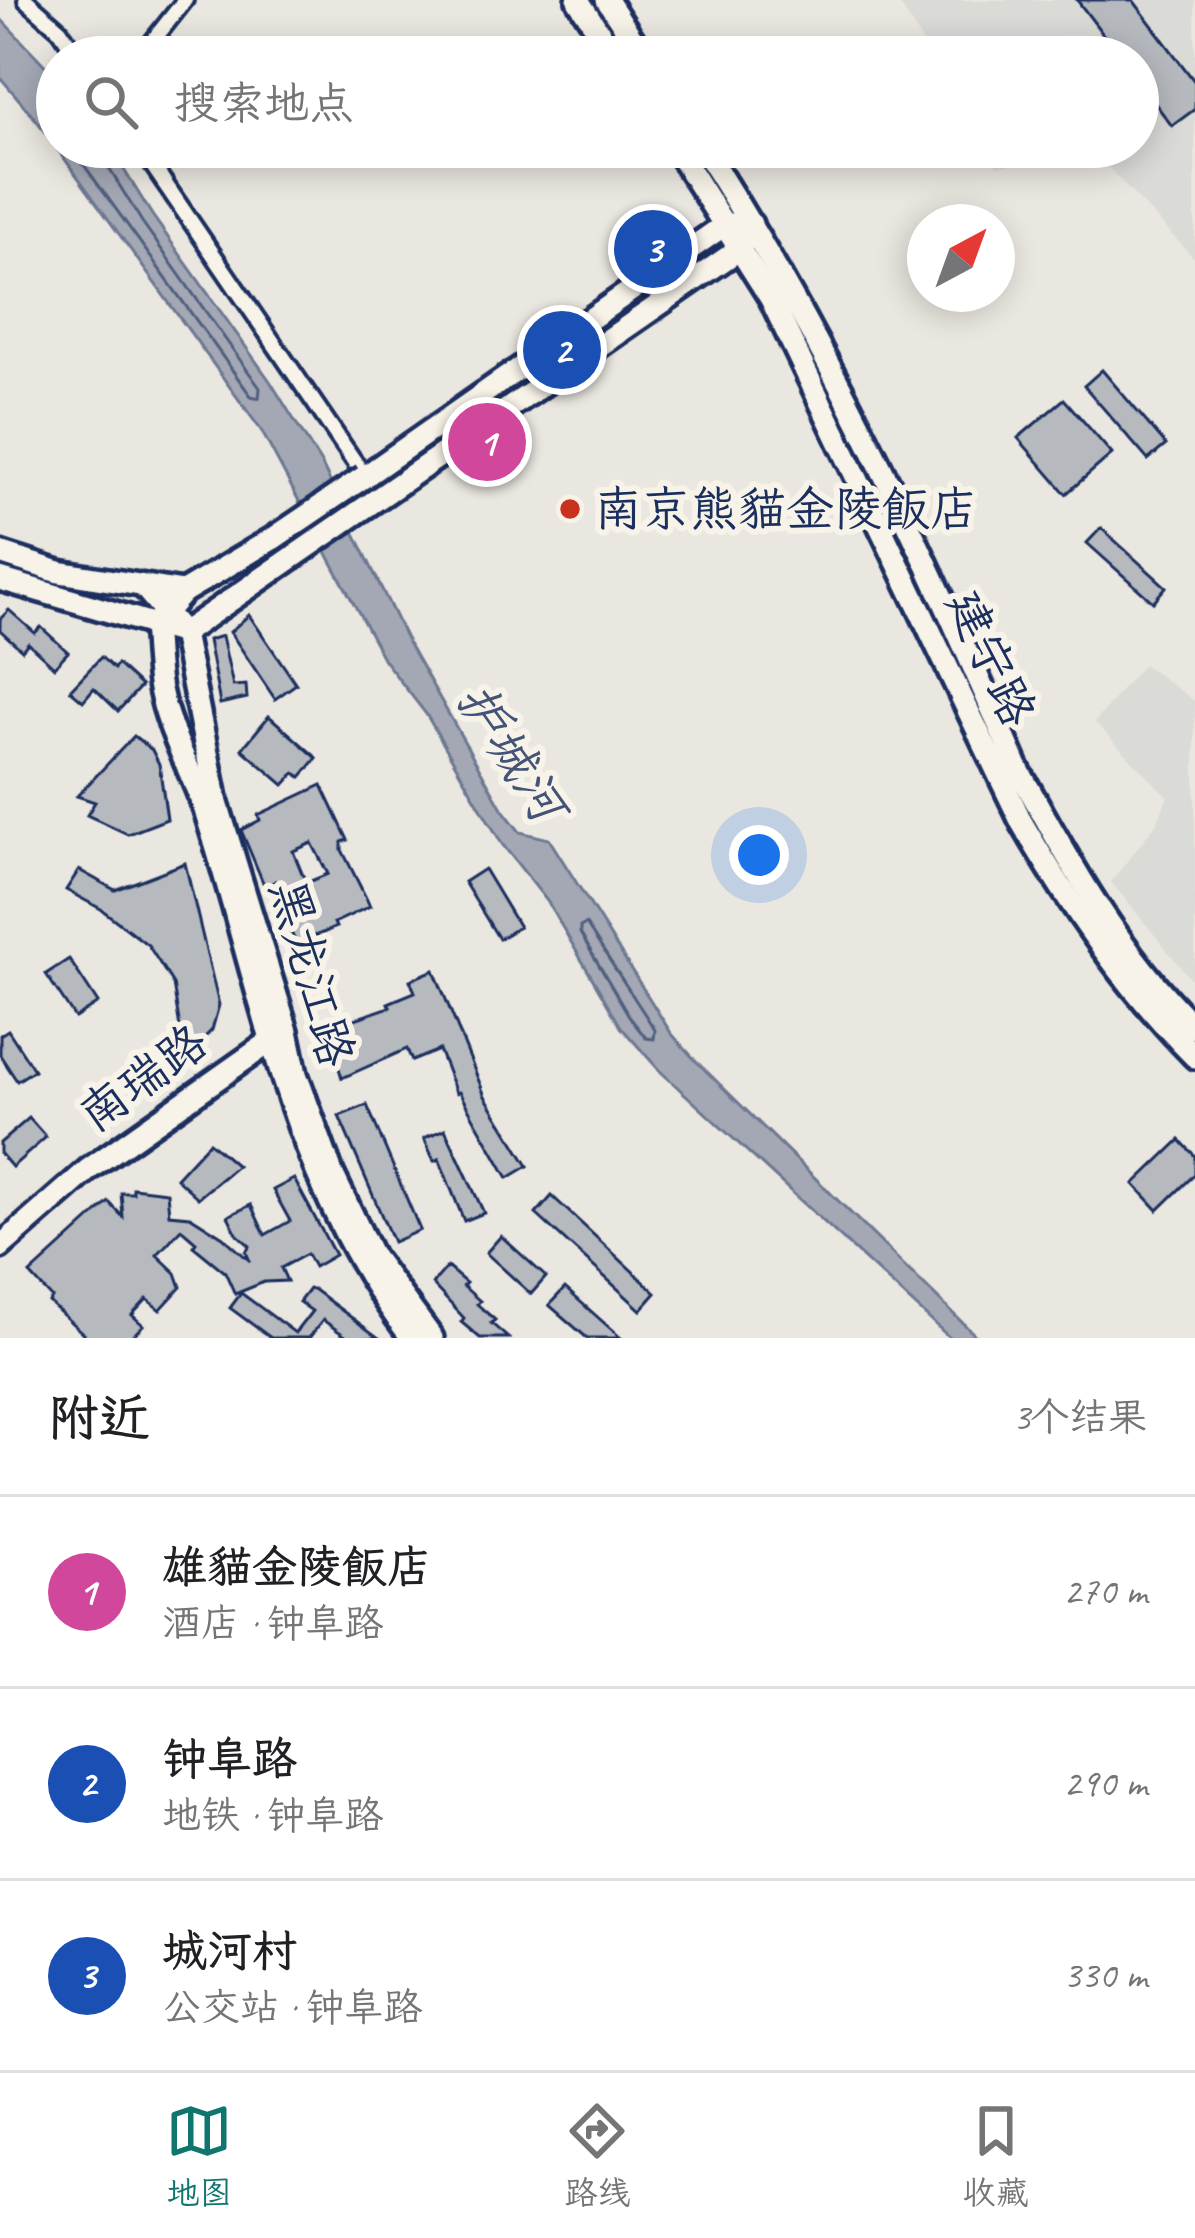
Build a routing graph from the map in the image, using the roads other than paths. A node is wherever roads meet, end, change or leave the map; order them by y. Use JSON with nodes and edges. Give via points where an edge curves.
{"nodes":[{"id":1,"x":26,"y":0,"type":"edge"},
{"id":2,"x":185,"y":0,"type":"edge"},
{"id":3,"x":578,"y":0,"type":"edge"},
{"id":4,"x":607,"y":0,"type":"edge"},
{"id":5,"x":64,"y":36,"type":"edge"},
{"id":6,"x":157,"y":36,"type":"edge"},
{"id":7,"x":602,"y":36,"type":"edge"},
{"id":8,"x":630,"y":36,"type":"edge"},
{"id":9,"x":154,"y":168,"type":"edge"},
{"id":10,"x":689,"y":168,"type":"edge"},
{"id":11,"x":716,"y":168,"type":"edge"},
{"id":12,"x":726,"y":224,"type":"junction"},
{"id":13,"x":752,"y":224,"type":"junction"},
{"id":14,"x":741,"y":248,"type":"junction"},
{"id":15,"x":364,"y":477,"type":"junction"},
{"id":16,"x":384,"y":496,"type":"junction"},
{"id":17,"x":0,"y":553,"type":"edge"},
{"id":18,"x":0,"y":579,"type":"edge"},
{"id":19,"x":144,"y":587,"type":"junction"},
{"id":20,"x":183,"y":592,"type":"junction"},
{"id":21,"x":159,"y":618,"type":"junction"},
{"id":22,"x":183,"y":633,"type":"junction"},
{"id":23,"x":1195,"y":1028,"type":"edge"},
{"id":24,"x":278,"y":1035,"type":"junction"},
{"id":25,"x":1195,"y":1057,"type":"edge"},
{"id":26,"x":0,"y":1247,"type":"edge"},
{"id":27,"x":412,"y":1338,"type":"edge"},
{"id":28,"x":433,"y":1338,"type":"edge"}],
"edges":[{"from":1,"to":5,"type":"street"},
{"from":2,"to":6,"type":"street"},
{"from":3,"to":7,"type":"main road"},
{"from":4,"to":8,"type":"main road"},
{"from":9,"to":15,"type":"street"},
{"from":10,"to":12,"type":"main road","name":"建宁路"},
{"from":11,"to":13,"type":"main road","name":"建宁路"},
{"from":12,"to":13,"type":"main road"},
{"from":12,"to":14,"type":"main road","name":"建宁路"},
{"from":12,"to":15,"type":"main road"},
{"from":13,"to":14,"type":"main road"},
{"from":13,"to":23,"type":"main road","name":"建宁路","via":[[844,395],[1049,827],[1109,926]]},
{"from":14,"to":16,"type":"main road"},
{"from":14,"to":25,"type":"main road","name":"建宁路","via":[[1022,823],[1103,952]]},
{"from":15,"to":16,"type":"street"},
{"from":15,"to":20,"type":"main road","bridge":true},
{"from":16,"to":22,"type":"main road"},
{"from":17,"to":19,"type":"main road"},
{"from":18,"to":21,"type":"main road"},
{"from":19,"to":20,"type":"main road"},
{"from":19,"to":21,"type":"main road"},
{"from":20,"to":21,"type":"main road"},
{"from":21,"to":22,"type":"main road"},
{"from":21,"to":24,"type":"main road","name":"黑龙江路","via":[[160,691]]},
{"from":22,"to":24,"type":"main road","name":"黑龙江路","via":[[217,803]]},
{"from":24,"to":26,"type":"main road","name":"南瑞路","via":[[89,1169]]},
{"from":24,"to":27,"type":"main road","name":"黑龙江路","via":[[321,1185],[349,1245]]},
{"from":24,"to":28,"type":"main road","name":"黑龙江路","via":[[372,1256]]}]}
